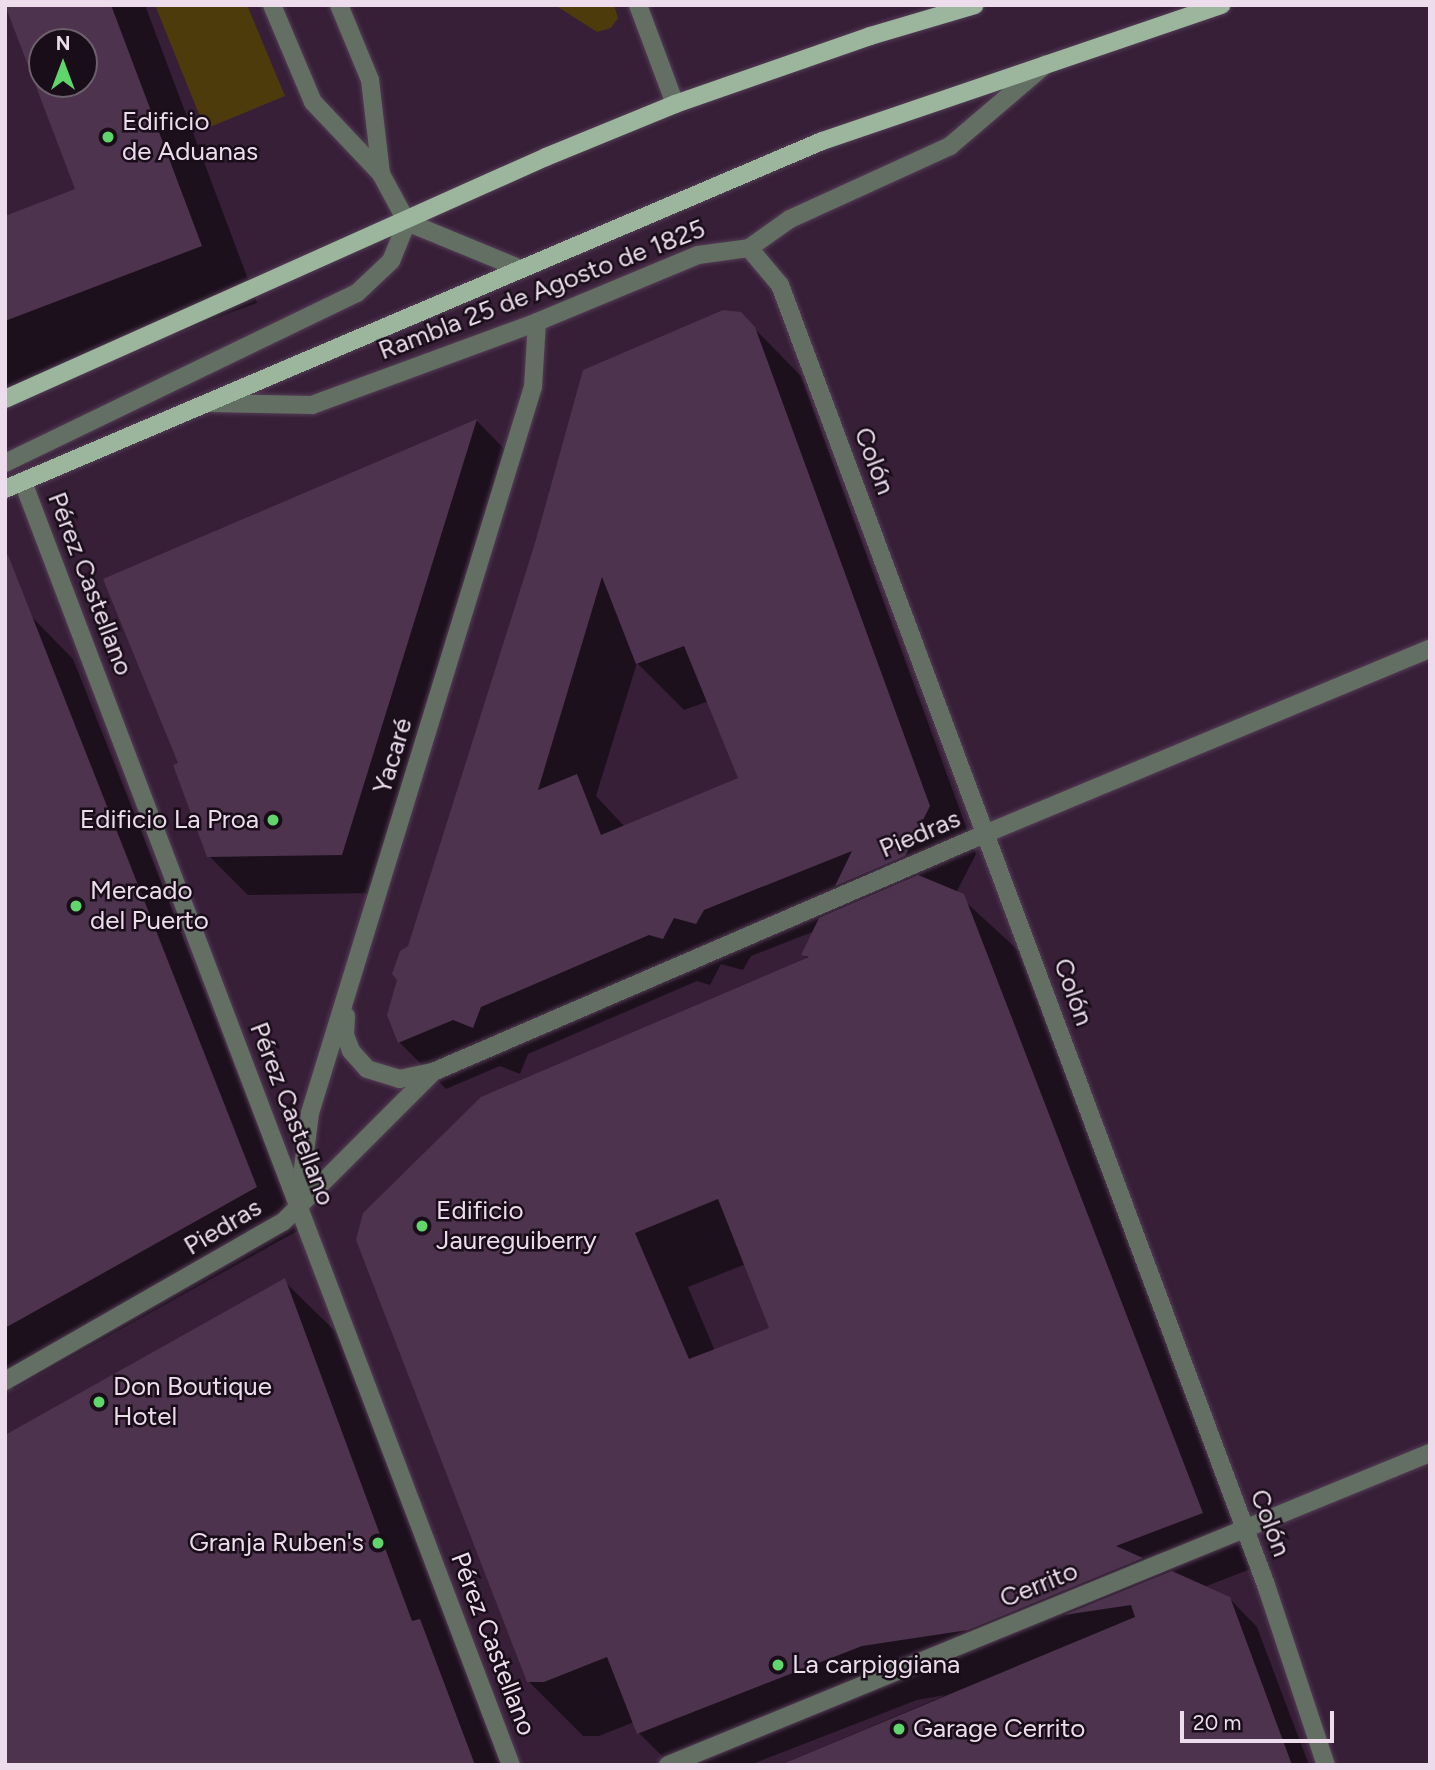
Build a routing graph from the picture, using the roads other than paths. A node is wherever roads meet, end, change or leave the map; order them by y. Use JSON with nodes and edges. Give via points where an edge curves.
{"nodes":[{"id":1,"x":272,"y":5,"type":"edge"},
{"id":2,"x":339,"y":5,"type":"edge"},
{"id":3,"x":638,"y":5,"type":"edge"},
{"id":4,"x":975,"y":5,"type":"edge"},
{"id":5,"x":1222,"y":5,"type":"edge"},
{"id":6,"x":1051,"y":60,"type":"junction"},
{"id":7,"x":675,"y":104,"type":"junction"},
{"id":8,"x":381,"y":174,"type":"junction"},
{"id":9,"x":407,"y":222,"type":"junction"},
{"id":10,"x":749,"y":248,"type":"junction"},
{"id":11,"x":521,"y":270,"type":"junction"},
{"id":12,"x":537,"y":321,"type":"junction"},
{"id":13,"x":5,"y":399,"type":"edge"},
{"id":14,"x":209,"y":403,"type":"junction"},
{"id":15,"x":5,"y":463,"type":"edge"},
{"id":16,"x":23,"y":482,"type":"junction"},
{"id":17,"x":5,"y":489,"type":"edge"},
{"id":18,"x":1430,"y":649,"type":"edge"},
{"id":19,"x":987,"y":833,"type":"junction"},
{"id":20,"x":349,"y":990,"type":"junction"},
{"id":21,"x":433,"y":1072,"type":"junction"},
{"id":22,"x":299,"y":1207,"type":"junction"},
{"id":23,"x":5,"y":1381,"type":"edge"},
{"id":24,"x":1430,"y":1453,"type":"edge"},
{"id":25,"x":1244,"y":1530,"type":"junction"},
{"id":26,"x":511,"y":1765,"type":"edge"},
{"id":27,"x":668,"y":1765,"type":"edge"},
{"id":28,"x":1325,"y":1765,"type":"edge"}],
"edges":[{"from":1,"to":8,"type":"street","via":[[313,102]]},
{"from":2,"to":8,"type":"street","via":[[370,80]]},
{"from":3,"to":7,"type":"street"},
{"from":4,"to":7,"type":"main road"},
{"from":5,"to":6,"type":"main road","name":"Rambla 25 de Agosto de 1825"},
{"from":6,"to":10,"type":"street","name":"Rambla 25 de Agosto de 1825","via":[[950,146],[790,219]]},
{"from":6,"to":11,"type":"main road","name":"Rambla 25 de Agosto de 1825","via":[[822,141]]},
{"from":7,"to":9,"type":"main road"},
{"from":8,"to":9,"type":"street"},
{"from":9,"to":11,"type":"street"},
{"from":9,"to":13,"type":"main road"},
{"from":9,"to":15,"type":"street","via":[[391,261],[357,293]]},
{"from":10,"to":12,"type":"street","name":"Rambla 25 de Agosto de 1825","via":[[698,255]]},
{"from":10,"to":19,"type":"street","name":"Colón","via":[[780,285]]},
{"from":11,"to":14,"type":"main road","name":"Rambla 25 de Agosto de 1825"},
{"from":12,"to":14,"type":"street","name":"Rambla 25 de Agosto de 1825","via":[[312,405]]},
{"from":12,"to":20,"type":"street","name":"Yacaré","via":[[533,387]]},
{"from":14,"to":16,"type":"main road","name":"Rambla 25 de Agosto de 1825"},
{"from":16,"to":17,"type":"main road","name":"Rambla 25 de Agosto de 1825"},
{"from":16,"to":22,"type":"street","name":"Pérez Castellano"},
{"from":18,"to":19,"type":"street","name":"Piedras"},
{"from":19,"to":21,"type":"street","name":"Piedras"},
{"from":19,"to":25,"type":"street","name":"Colón"},
{"from":20,"to":21,"type":"street","name":"Piedras","via":[[345,1035],[351,1051],[367,1069],[399,1079]]},
{"from":20,"to":22,"type":"street","name":"Yacaré","via":[[310,1113]]},
{"from":21,"to":22,"type":"street","name":"Piedras"},
{"from":22,"to":23,"type":"street","name":"Piedras","via":[[264,1235]]},
{"from":22,"to":26,"type":"street","name":"Pérez Castellano"},
{"from":24,"to":25,"type":"street","name":"Cerrito"},
{"from":25,"to":27,"type":"street","name":"Cerrito"},
{"from":25,"to":28,"type":"street","name":"Colón"}]}
